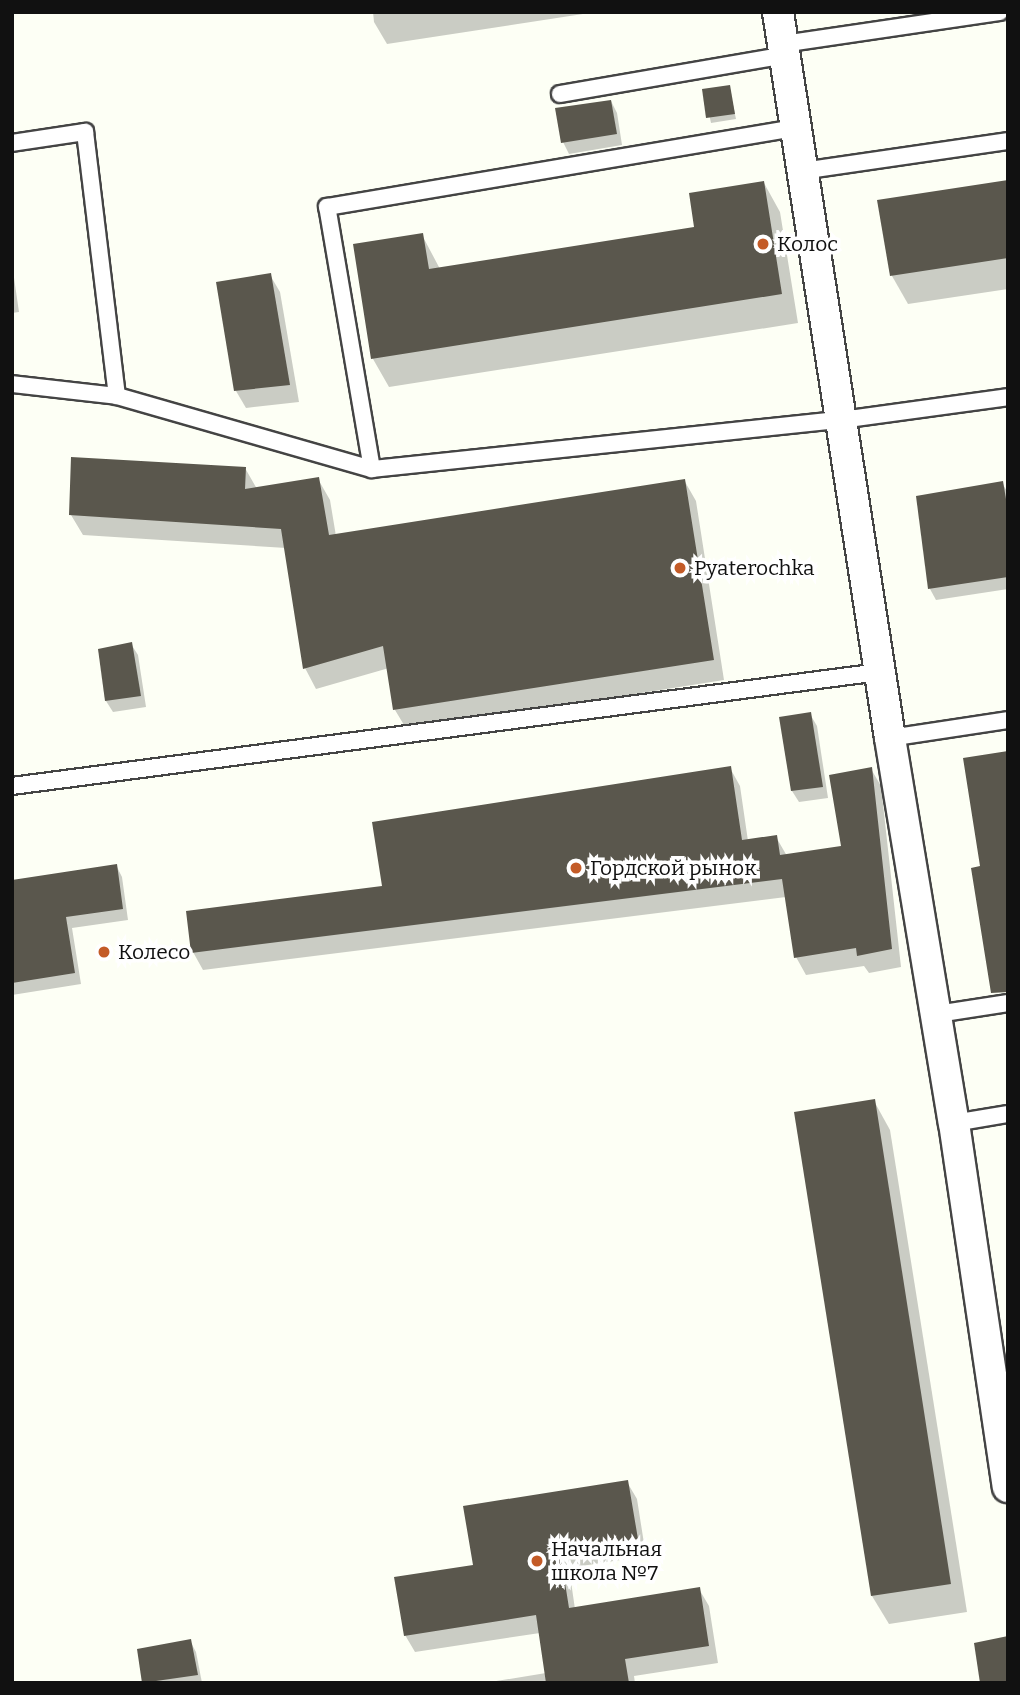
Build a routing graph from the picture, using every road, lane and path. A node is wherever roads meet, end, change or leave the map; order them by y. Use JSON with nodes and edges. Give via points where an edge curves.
{"nodes":[{"id":1,"x":778,"y":12,"type":"edge"},
{"id":2,"x":1000,"y":12,"type":"edge"},
{"id":3,"x":784,"y":50,"type":"junction"},
{"id":4,"x":560,"y":94,"type":"dead end"},
{"id":5,"x":796,"y":128,"type":"junction"},
{"id":6,"x":1008,"y":141,"type":"edge"},
{"id":7,"x":12,"y":143,"type":"edge"},
{"id":8,"x":802,"y":171,"type":"junction"},
{"id":9,"x":12,"y":384,"type":"edge"},
{"id":10,"x":117,"y":396,"type":"junction"},
{"id":11,"x":1008,"y":397,"type":"edge"},
{"id":12,"x":841,"y":420,"type":"junction"},
{"id":13,"x":372,"y":469,"type":"junction"},
{"id":14,"x":879,"y":672,"type":"junction"},
{"id":15,"x":1008,"y":720,"type":"edge"},
{"id":16,"x":890,"y":738,"type":"junction"},
{"id":17,"x":12,"y":786,"type":"edge"},
{"id":18,"x":1008,"y":1003,"type":"edge"},
{"id":19,"x":937,"y":1014,"type":"junction"},
{"id":20,"x":1008,"y":1114,"type":"edge"},
{"id":21,"x":954,"y":1123,"type":"junction"},
{"id":22,"x":997,"y":1351,"type":"edge"},
{"id":23,"x":1008,"y":1377,"type":"edge"},
{"id":24,"x":1008,"y":1487,"type":"edge"}],
"edges":[{"from":1,"to":3,"type":"street"},
{"from":2,"to":3,"type":"lane"},
{"from":3,"to":4,"type":"lane"},
{"from":3,"to":5,"type":"street"},
{"from":5,"to":8,"type":"street"},
{"from":5,"to":13,"type":"lane","via":[[327,207]]},
{"from":6,"to":8,"type":"lane"},
{"from":7,"to":10,"type":"lane","via":[[85,132]]},
{"from":8,"to":12,"type":"street"},
{"from":9,"to":10,"type":"lane"},
{"from":10,"to":13,"type":"lane"},
{"from":11,"to":12,"type":"lane"},
{"from":12,"to":13,"type":"lane"},
{"from":12,"to":14,"type":"street"},
{"from":14,"to":16,"type":"street"},
{"from":14,"to":17,"type":"lane"},
{"from":15,"to":16,"type":"lane"},
{"from":16,"to":19,"type":"street"},
{"from":18,"to":19,"type":"lane"},
{"from":19,"to":21,"type":"street"},
{"from":20,"to":21,"type":"lane"},
{"from":21,"to":22,"type":"street"},
{"from":22,"to":23,"type":"lane"},
{"from":22,"to":24,"type":"street"}]}
